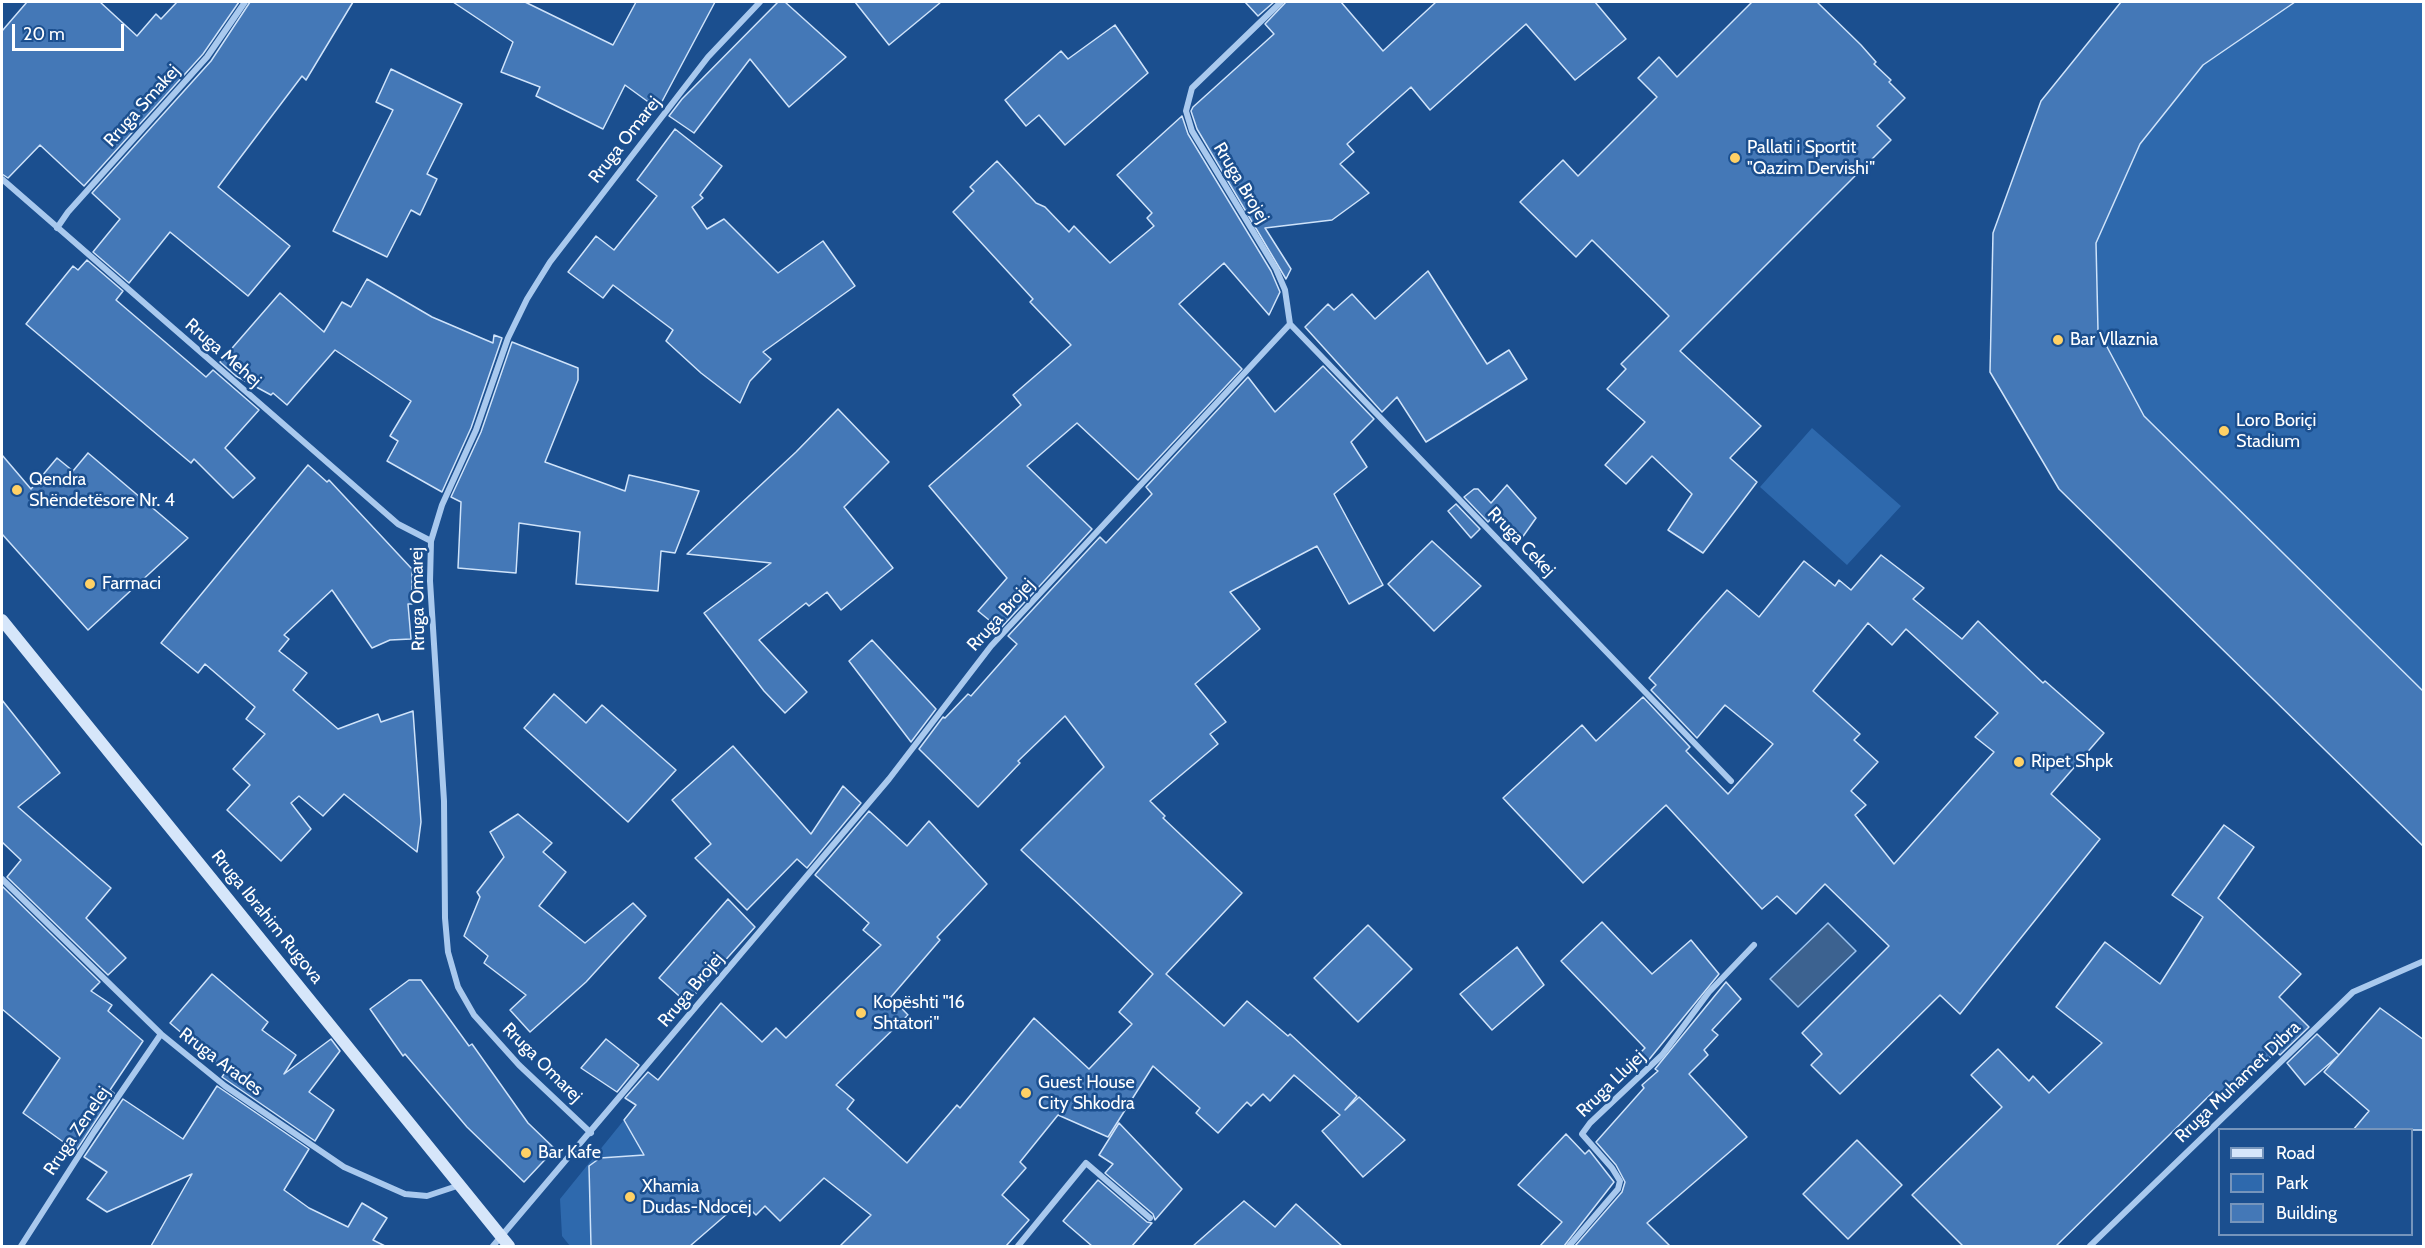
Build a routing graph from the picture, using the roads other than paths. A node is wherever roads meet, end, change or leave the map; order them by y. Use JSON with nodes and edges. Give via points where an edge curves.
{"nodes":[{"id":1,"x":244,"y":2,"type":"edge"},
{"id":2,"x":760,"y":2,"type":"edge"},
{"id":3,"x":1281,"y":2,"type":"edge"},
{"id":4,"x":2,"y":179,"type":"edge"},
{"id":5,"x":57,"y":228,"type":"junction"},
{"id":6,"x":1290,"y":324,"type":"junction"},
{"id":7,"x":431,"y":541,"type":"junction"},
{"id":8,"x":2,"y":620,"type":"edge"},
{"id":9,"x":1731,"y":781,"type":"dead end"},
{"id":10,"x":2,"y":879,"type":"edge"},
{"id":11,"x":1754,"y":945,"type":"dead end"},
{"id":12,"x":2423,"y":961,"type":"edge"},
{"id":13,"x":161,"y":1034,"type":"junction"},
{"id":14,"x":591,"y":1133,"type":"junction"},
{"id":15,"x":461,"y":1184,"type":"junction"},
{"id":16,"x":1149,"y":1218,"type":"dead end"},
{"id":17,"x":502,"y":1244,"type":"edge"},
{"id":18,"x":21,"y":1246,"type":"edge"},
{"id":19,"x":1018,"y":1246,"type":"edge"},
{"id":20,"x":1569,"y":1246,"type":"edge"},
{"id":21,"x":2090,"y":1246,"type":"edge"}],
"edges":[{"from":1,"to":5,"type":"street","name":"Rruga Smakej","via":[[207,57]]},
{"from":2,"to":7,"type":"street","name":"Rruga Omarej","via":[[708,57],[550,262],[526,299]]},
{"from":3,"to":6,"type":"street","name":"Rruga Brojej","via":[[1192,88],[1186,111],[1191,131],[1276,269],[1285,290]]},
{"from":4,"to":5,"type":"street","name":"Rruga Mehej"},
{"from":5,"to":7,"type":"street","name":"Rruga Mehej","via":[[398,524]]},
{"from":6,"to":9,"type":"street","name":"Rruga Cekej"},
{"from":6,"to":14,"type":"street","name":"Rruga Brojej","via":[[991,646],[889,779]]},
{"from":7,"to":14,"type":"street","name":"Rruga Omarej","via":[[448,952],[458,987],[474,1015],[519,1065]]},
{"from":8,"to":15,"type":"main road","name":"Rruga Ibrahim Rugova"},
{"from":10,"to":13,"type":"street","name":"Rruga Arades"},
{"from":11,"to":20,"type":"street","name":"Rruga Llujej","via":[[1709,992],[1662,1055],[1582,1134],[1620,1181],[1618,1189]]},
{"from":12,"to":21,"type":"street","name":"Rruga Muhamet Dibra","via":[[2353,992]]},
{"from":13,"to":15,"type":"street","name":"Rruga Arades","via":[[225,1086],[344,1167],[405,1194],[427,1196]]},
{"from":13,"to":18,"type":"street","name":"Rruga Zenelej"},
{"from":14,"to":17,"type":"street","name":"Rruga Brojej"},
{"from":15,"to":17,"type":"main road","name":"Rruga Ibrahim Rugova"},
{"from":16,"to":19,"type":"street","via":[[1086,1163]]}]}
